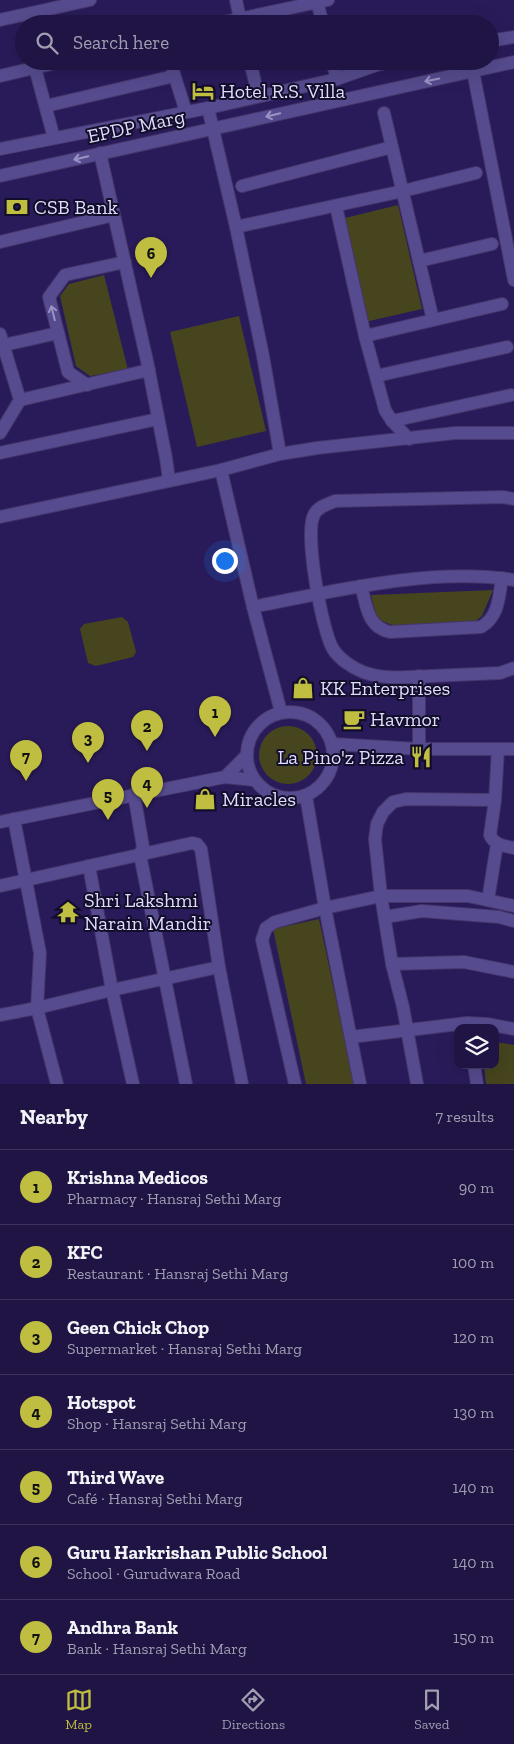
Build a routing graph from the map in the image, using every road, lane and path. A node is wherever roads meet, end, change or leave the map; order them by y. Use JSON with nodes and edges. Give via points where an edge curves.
{"nodes":[{"id":1,"x":90,"y":0,"type":"edge"},
{"id":2,"x":236,"y":0,"type":"edge"},
{"id":3,"x":322,"y":1,"type":"edge"},
{"id":4,"x":22,"y":15,"type":"edge"},
{"id":5,"x":240,"y":15,"type":"edge"},
{"id":6,"x":265,"y":15,"type":"edge"},
{"id":7,"x":323,"y":15,"type":"edge"},
{"id":8,"x":15,"y":17,"type":"edge"},
{"id":9,"x":0,"y":20,"type":"edge"},
{"id":10,"x":514,"y":37,"type":"edge"},
{"id":11,"x":499,"y":40,"type":"edge"},
{"id":12,"x":514,"y":62,"type":"edge"},
{"id":13,"x":499,"y":65,"type":"edge"},
{"id":14,"x":26,"y":70,"type":"edge"},
{"id":15,"x":36,"y":70,"type":"edge"},
{"id":16,"x":172,"y":70,"type":"edge"},
{"id":17,"x":252,"y":70,"type":"edge"},
{"id":18,"x":334,"y":70,"type":"edge"},
{"id":19,"x":362,"y":70,"type":"edge"},
{"id":20,"x":478,"y":70,"type":"edge"},
{"id":21,"x":473,"y":71,"type":"junction"},
{"id":22,"x":0,"y":76,"type":"edge"},
{"id":23,"x":174,"y":76,"type":"junction"},
{"id":24,"x":336,"y":79,"type":"junction"},
{"id":25,"x":258,"y":95,"type":"junction"},
{"id":26,"x":46,"y":106,"type":"junction"},
{"id":27,"x":208,"y":108,"type":"junction"},
{"id":28,"x":186,"y":112,"type":"junction"},
{"id":29,"x":384,"y":114,"type":"dead end"},
{"id":30,"x":212,"y":129,"type":"junction"},
{"id":31,"x":54,"y":138,"type":"junction"},
{"id":32,"x":392,"y":147,"type":"junction"},
{"id":33,"x":0,"y":148,"type":"edge"},
{"id":34,"x":100,"y":153,"type":"junction"},
{"id":35,"x":476,"y":173,"type":"dead end"},
{"id":36,"x":0,"y":176,"type":"edge"},
{"id":37,"x":242,"y":186,"type":"dead end"},
{"id":38,"x":403,"y":191,"type":"junction"},
{"id":39,"x":336,"y":206,"type":"junction"},
{"id":40,"x":114,"y":215,"type":"junction"},
{"id":41,"x":236,"y":227,"type":"junction"},
{"id":42,"x":0,"y":242,"type":"edge"},
{"id":43,"x":492,"y":244,"type":"dead end"},
{"id":44,"x":419,"y":261,"type":"junction"},
{"id":45,"x":125,"y":262,"type":"junction"},
{"id":46,"x":514,"y":280,"type":"edge"},
{"id":47,"x":502,"y":304,"type":"dead end"},
{"id":48,"x":433,"y":320,"type":"junction"},
{"id":49,"x":58,"y":333,"type":"junction"},
{"id":50,"x":365,"y":336,"type":"junction"},
{"id":51,"x":1,"y":342,"type":"edge"},
{"id":52,"x":507,"y":347,"type":"dead end"},
{"id":53,"x":148,"y":366,"type":"junction"},
{"id":54,"x":376,"y":376,"type":"junction"},
{"id":55,"x":87,"y":385,"type":"junction"},
{"id":56,"x":511,"y":395,"type":"dead end"},
{"id":57,"x":20,"y":400,"type":"junction"},
{"id":58,"x":158,"y":419,"type":"junction"},
{"id":59,"x":392,"y":421,"type":"junction"},
{"id":60,"x":0,"y":433,"type":"edge"},
{"id":61,"x":514,"y":433,"type":"edge"},
{"id":62,"x":409,"y":439,"type":"junction"},
{"id":63,"x":0,"y":453,"type":"edge"},
{"id":64,"x":280,"y":454,"type":"junction"},
{"id":65,"x":221,"y":470,"type":"junction"},
{"id":66,"x":170,"y":480,"type":"junction"},
{"id":67,"x":514,"y":499,"type":"edge"},
{"id":68,"x":0,"y":517,"type":"edge"},
{"id":69,"x":508,"y":579,"type":"edge"},
{"id":70,"x":361,"y":586,"type":"junction"},
{"id":71,"x":319,"y":594,"type":"junction"},
{"id":72,"x":253,"y":607,"type":"junction"},
{"id":73,"x":514,"y":668,"type":"edge"},
{"id":74,"x":418,"y":676,"type":"junction"},
{"id":75,"x":280,"y":712,"type":"junction"},
{"id":76,"x":333,"y":744,"type":"junction"},
{"id":77,"x":419,"y":749,"type":"junction"},
{"id":78,"x":498,"y":749,"type":"junction"},
{"id":79,"x":514,"y":749,"type":"edge"},
{"id":80,"x":246,"y":756,"type":"junction"},
{"id":81,"x":225,"y":777,"type":"junction"},
{"id":82,"x":254,"y":780,"type":"junction"},
{"id":83,"x":134,"y":794,"type":"junction"},
{"id":84,"x":306,"y":796,"type":"junction"},
{"id":85,"x":495,"y":800,"type":"junction"},
{"id":86,"x":14,"y":819,"type":"junction"},
{"id":87,"x":0,"y":822,"type":"edge"},
{"id":88,"x":497,"y":844,"type":"junction"},
{"id":89,"x":514,"y":848,"type":"edge"},
{"id":90,"x":140,"y":855,"type":"junction"},
{"id":91,"x":89,"y":866,"type":"junction"},
{"id":92,"x":24,"y":880,"type":"junction"},
{"id":93,"x":0,"y":886,"type":"edge"},
{"id":94,"x":381,"y":896,"type":"junction"},
{"id":95,"x":488,"y":900,"type":"junction"},
{"id":96,"x":514,"y":906,"type":"edge"},
{"id":97,"x":325,"y":908,"type":"junction"},
{"id":98,"x":385,"y":917,"type":"junction"},
{"id":99,"x":514,"y":921,"type":"edge"},
{"id":100,"x":392,"y":964,"type":"junction"},
{"id":101,"x":219,"y":967,"type":"junction"},
{"id":102,"x":514,"y":972,"type":"edge"},
{"id":103,"x":164,"y":979,"type":"junction"},
{"id":104,"x":112,"y":990,"type":"junction"},
{"id":105,"x":37,"y":1008,"type":"junction"},
{"id":106,"x":0,"y":1015,"type":"edge"},
{"id":107,"x":454,"y":1026,"type":"edge"},
{"id":108,"x":499,"y":1026,"type":"edge"},
{"id":109,"x":514,"y":1029,"type":"edge"},
{"id":110,"x":406,"y":1030,"type":"junction"},
{"id":111,"x":351,"y":1037,"type":"junction"},
{"id":112,"x":475,"y":1069,"type":"edge"},
{"id":113,"x":57,"y":1084,"type":"edge"},
{"id":114,"x":133,"y":1084,"type":"edge"},
{"id":115,"x":186,"y":1084,"type":"edge"},
{"id":116,"x":242,"y":1084,"type":"edge"},
{"id":117,"x":295,"y":1084,"type":"edge"},
{"id":118,"x":360,"y":1084,"type":"edge"},
{"id":119,"x":417,"y":1084,"type":"edge"},
{"id":120,"x":477,"y":1084,"type":"edge"}],
"edges":[{"from":1,"to":4,"type":"street"},
{"from":2,"to":5,"type":"street"},
{"from":3,"to":6,"type":"street"},
{"from":3,"to":7,"type":"street"},
{"from":8,"to":9,"type":"street"},
{"from":10,"to":11,"type":"street"},
{"from":12,"to":13,"type":"street","name":"EPDP Marg"},
{"from":14,"to":22,"type":"street"},
{"from":15,"to":26,"type":"street"},
{"from":16,"to":23,"type":"street"},
{"from":17,"to":25,"type":"street"},
{"from":18,"to":24,"type":"street"},
{"from":19,"to":24,"type":"street","name":"EPDP Marg"},
{"from":20,"to":21,"type":"street","name":"EPDP Marg"},
{"from":21,"to":30,"type":"street","name":"EPDP Marg","one_way":true},
{"from":21,"to":46,"type":"street"},
{"from":23,"to":26,"type":"street"},
{"from":23,"to":28,"type":"street"},
{"from":24,"to":25,"type":"street","name":"EPDP Marg"},
{"from":25,"to":27,"type":"street","name":"EPDP Marg"},
{"from":26,"to":31,"type":"street"},
{"from":27,"to":28,"type":"street","name":"EPDP Marg"},
{"from":27,"to":30,"type":"street"},
{"from":28,"to":31,"type":"street","name":"EPDP Marg"},
{"from":29,"to":32,"type":"street"},
{"from":30,"to":34,"type":"street","name":"EPDP Marg"},
{"from":30,"to":41,"type":"street"},
{"from":31,"to":33,"type":"street","name":"EPDP Marg"},
{"from":32,"to":37,"type":"street"},
{"from":32,"to":38,"type":"street"},
{"from":34,"to":36,"type":"street","name":"EPDP Marg","one_way":true},
{"from":34,"to":40,"type":"street"},
{"from":35,"to":38,"type":"street"},
{"from":38,"to":39,"type":"street"},
{"from":38,"to":44,"type":"street"},
{"from":39,"to":41,"type":"street"},
{"from":39,"to":50,"type":"street"},
{"from":40,"to":42,"type":"street"},
{"from":40,"to":45,"type":"street"},
{"from":41,"to":64,"type":"street"},
{"from":43,"to":44,"type":"street"},
{"from":44,"to":48,"type":"street"},
{"from":49,"to":45,"type":"street","one_way":true,"via":[[49,297],[66,275]]},
{"from":45,"to":53,"type":"street"},
{"from":47,"to":48,"type":"street"},
{"from":48,"to":50,"type":"street"},
{"from":49,"to":51,"type":"street"},
{"from":49,"to":55,"type":"street","via":[[68,372]]},
{"from":50,"to":54,"type":"street"},
{"from":51,"to":57,"type":"street"},
{"from":52,"to":54,"type":"street"},
{"from":53,"to":55,"type":"street"},
{"from":53,"to":58,"type":"street"},
{"from":54,"to":59,"type":"street","via":[[385,410]]},
{"from":55,"to":57,"type":"street"},
{"from":56,"to":59,"type":"street"},
{"from":57,"to":60,"type":"street"},
{"from":58,"to":63,"type":"street"},
{"from":58,"to":66,"type":"street"},
{"from":59,"to":62,"type":"street"},
{"from":61,"to":62,"type":"street","via":[[455,433]]},
{"from":62,"to":64,"type":"street"},
{"from":64,"to":65,"type":"street"},
{"from":65,"to":66,"type":"street"},
{"from":65,"to":72,"type":"street"},
{"from":66,"to":68,"type":"street"},
{"from":67,"to":71,"type":"street","via":[[335,500],[322,506],[314,515],[311,528]]},
{"from":69,"to":70,"type":"street","via":[[426,578]]},
{"from":69,"to":70,"type":"street","via":[[497,608],[488,623],[481,627],[400,632],[375,626]]},
{"from":70,"to":71,"type":"street"},
{"from":71,"to":72,"type":"street"},
{"from":71,"to":74,"type":"street","via":[[326,630],[334,650],[347,664],[381,676]]},
{"from":72,"to":75,"type":"street"},
{"from":73,"to":74,"type":"street","via":[[500,673]]},
{"from":74,"to":77,"type":"street"},
{"from":75,"to":76,"type":"street","via":[[294,712],[313,718],[328,732]]},
{"from":75,"to":80,"type":"street","via":[[256,728],[248,742]]},
{"from":76,"to":77,"type":"street"},
{"from":76,"to":84,"type":"street","via":[[334,757],[326,780]]},
{"from":77,"to":78,"type":"street"},
{"from":78,"to":79,"type":"street"},
{"from":78,"to":85,"type":"street"},
{"from":80,"to":81,"type":"street"},
{"from":80,"to":82,"type":"street"},
{"from":81,"to":82,"type":"street"},
{"from":81,"to":83,"type":"street"},
{"from":82,"to":84,"type":"street","via":[[264,791],[278,797]]},
{"from":83,"to":86,"type":"street"},
{"from":83,"to":90,"type":"street","via":[[143,847]]},
{"from":84,"to":97,"type":"street"},
{"from":85,"to":88,"type":"street","via":[[490,835]]},
{"from":85,"to":94,"type":"street","via":[[406,799],[394,802],[383,812],[377,824],[375,839]]},
{"from":86,"to":87,"type":"street"},
{"from":86,"to":92,"type":"street"},
{"from":88,"to":89,"type":"street"},
{"from":88,"to":95,"type":"street"},
{"from":90,"to":91,"type":"street"},
{"from":90,"to":101,"type":"street","via":[[192,843],[201,849]]},
{"from":90,"to":103,"type":"street"},
{"from":91,"to":92,"type":"street"},
{"from":91,"to":104,"type":"street"},
{"from":92,"to":93,"type":"street"},
{"from":92,"to":105,"type":"street","via":[[40,953]]},
{"from":94,"to":95,"type":"street","via":[[444,895]]},
{"from":94,"to":97,"type":"street"},
{"from":94,"to":98,"type":"street"},
{"from":95,"to":96,"type":"street"},
{"from":97,"to":111,"type":"street"},
{"from":97,"to":117,"type":"street","via":[[275,922],[266,928],[262,940]]},
{"from":98,"to":99,"type":"street","via":[[422,911]]},
{"from":98,"to":100,"type":"street"},
{"from":100,"to":102,"type":"street","via":[[464,962]]},
{"from":100,"to":110,"type":"street"},
{"from":101,"to":103,"type":"street"},
{"from":101,"to":116,"type":"street"},
{"from":103,"to":104,"type":"street"},
{"from":103,"to":115,"type":"street"},
{"from":104,"to":105,"type":"street"},
{"from":104,"to":114,"type":"street"},
{"from":105,"to":106,"type":"street"},
{"from":105,"to":113,"type":"street"},
{"from":107,"to":110,"type":"street"},
{"from":108,"to":109,"type":"street"},
{"from":110,"to":111,"type":"street"},
{"from":110,"to":119,"type":"street"},
{"from":111,"to":118,"type":"street"},
{"from":112,"to":120,"type":"street"}]}
